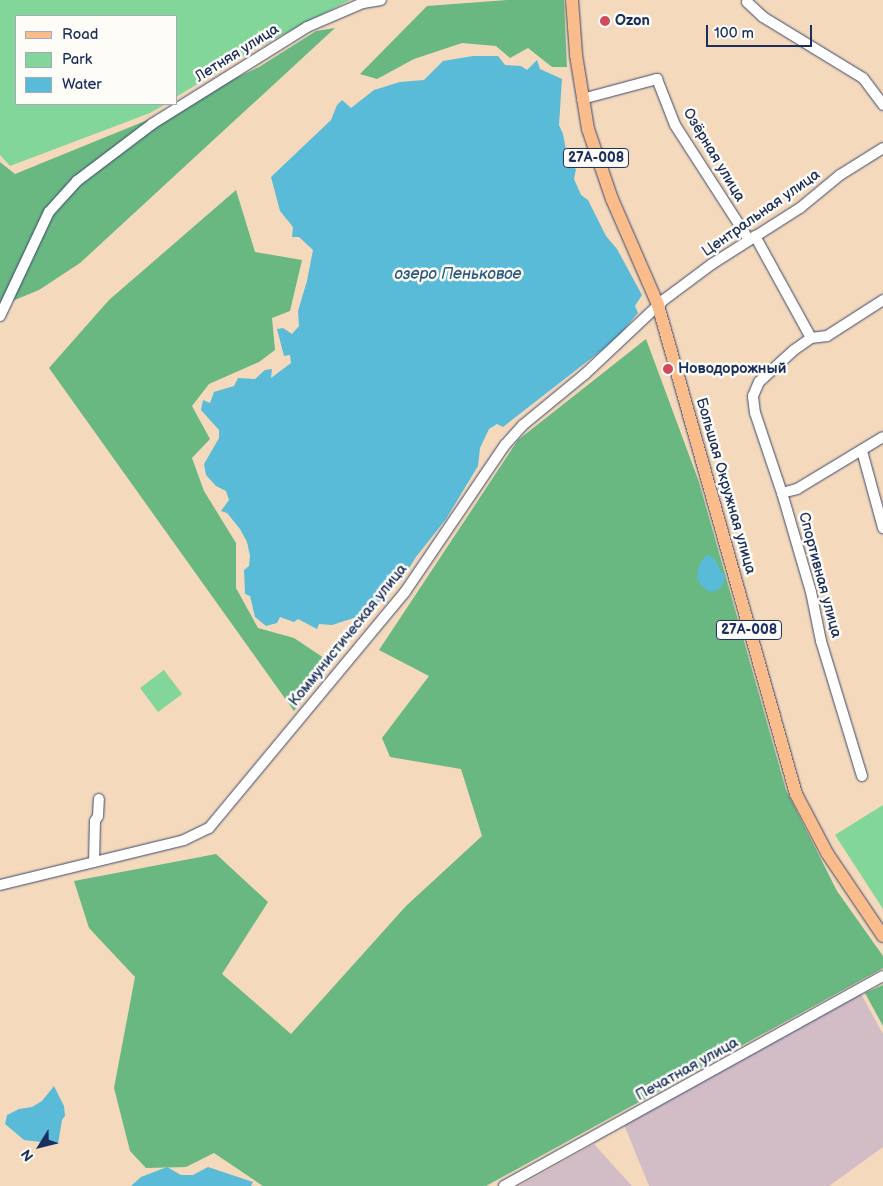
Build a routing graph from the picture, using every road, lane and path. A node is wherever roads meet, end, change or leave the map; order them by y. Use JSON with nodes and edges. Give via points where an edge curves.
{"nodes":[{"id":1,"x":381,"y":0,"type":"edge"},
{"id":2,"x":572,"y":0,"type":"edge"},
{"id":3,"x":747,"y":1,"type":"edge"},
{"id":4,"x":582,"y":99,"type":"junction"},
{"id":5,"x":883,"y":106,"type":"edge"},
{"id":6,"x":883,"y":148,"type":"edge"},
{"id":7,"x":752,"y":238,"type":"junction"},
{"id":8,"x":883,"y":300,"type":"edge"},
{"id":9,"x":658,"y":305,"type":"junction"},
{"id":10,"x":0,"y":316,"type":"edge"},
{"id":11,"x":811,"y":338,"type":"junction"},
{"id":12,"x":883,"y":437,"type":"edge"},
{"id":13,"x":862,"y":451,"type":"junction"},
{"id":14,"x":782,"y":494,"type":"junction"},
{"id":15,"x":883,"y":528,"type":"edge"},
{"id":16,"x":862,"y":776,"type":"dead end"},
{"id":17,"x":99,"y":799,"type":"dead end"},
{"id":18,"x":94,"y":862,"type":"junction"},
{"id":19,"x":0,"y":885,"type":"edge"},
{"id":20,"x":883,"y":936,"type":"edge"},
{"id":21,"x":883,"y":976,"type":"edge"},
{"id":22,"x":504,"y":1186,"type":"edge"}],
"edges":[{"from":1,"to":10,"type":"street","name":"Летняя улица","via":[[307,27],[152,124],[77,181],[50,212]]},
{"from":2,"to":4,"type":"main road","name":"Большая Окружная улица","number":"27А-008"},
{"from":3,"to":5,"type":"street","via":[[762,17],[863,78]]},
{"from":4,"to":7,"type":"street","name":"Озёрная улица","via":[[653,78],[659,83],[675,126]]},
{"from":4,"to":9,"type":"main road","name":"Большая Окружная улица","number":"27А-008","via":[[597,160]]},
{"from":6,"to":7,"type":"street","name":"Центральная улица"},
{"from":7,"to":9,"type":"street","name":"Центральная улица"},
{"from":7,"to":11,"type":"street","name":"Озёрная улица"},
{"from":8,"to":11,"type":"street","via":[[827,336]]},
{"from":9,"to":18,"type":"street","name":"Коммунистическая улица","via":[[585,374],[523,424],[505,444],[405,592],[209,828],[184,840]]},
{"from":9,"to":20,"type":"main road","name":"Большая Окружная улица","number":"27А-008","via":[[796,794],[827,853]]},
{"from":11,"to":14,"type":"street","name":"Спортивная улица","via":[[771,369],[752,396]]},
{"from":12,"to":13,"type":"street"},
{"from":13,"to":14,"type":"street","via":[[797,489]]},
{"from":13,"to":15,"type":"street"},
{"from":14,"to":16,"type":"street","name":"Спортивная улица","via":[[811,592],[821,641]]},
{"from":17,"to":18,"type":"street"},
{"from":18,"to":19,"type":"street","name":"Коммунистическая улица"},
{"from":21,"to":22,"type":"street","name":"Печатная улица"}]}
